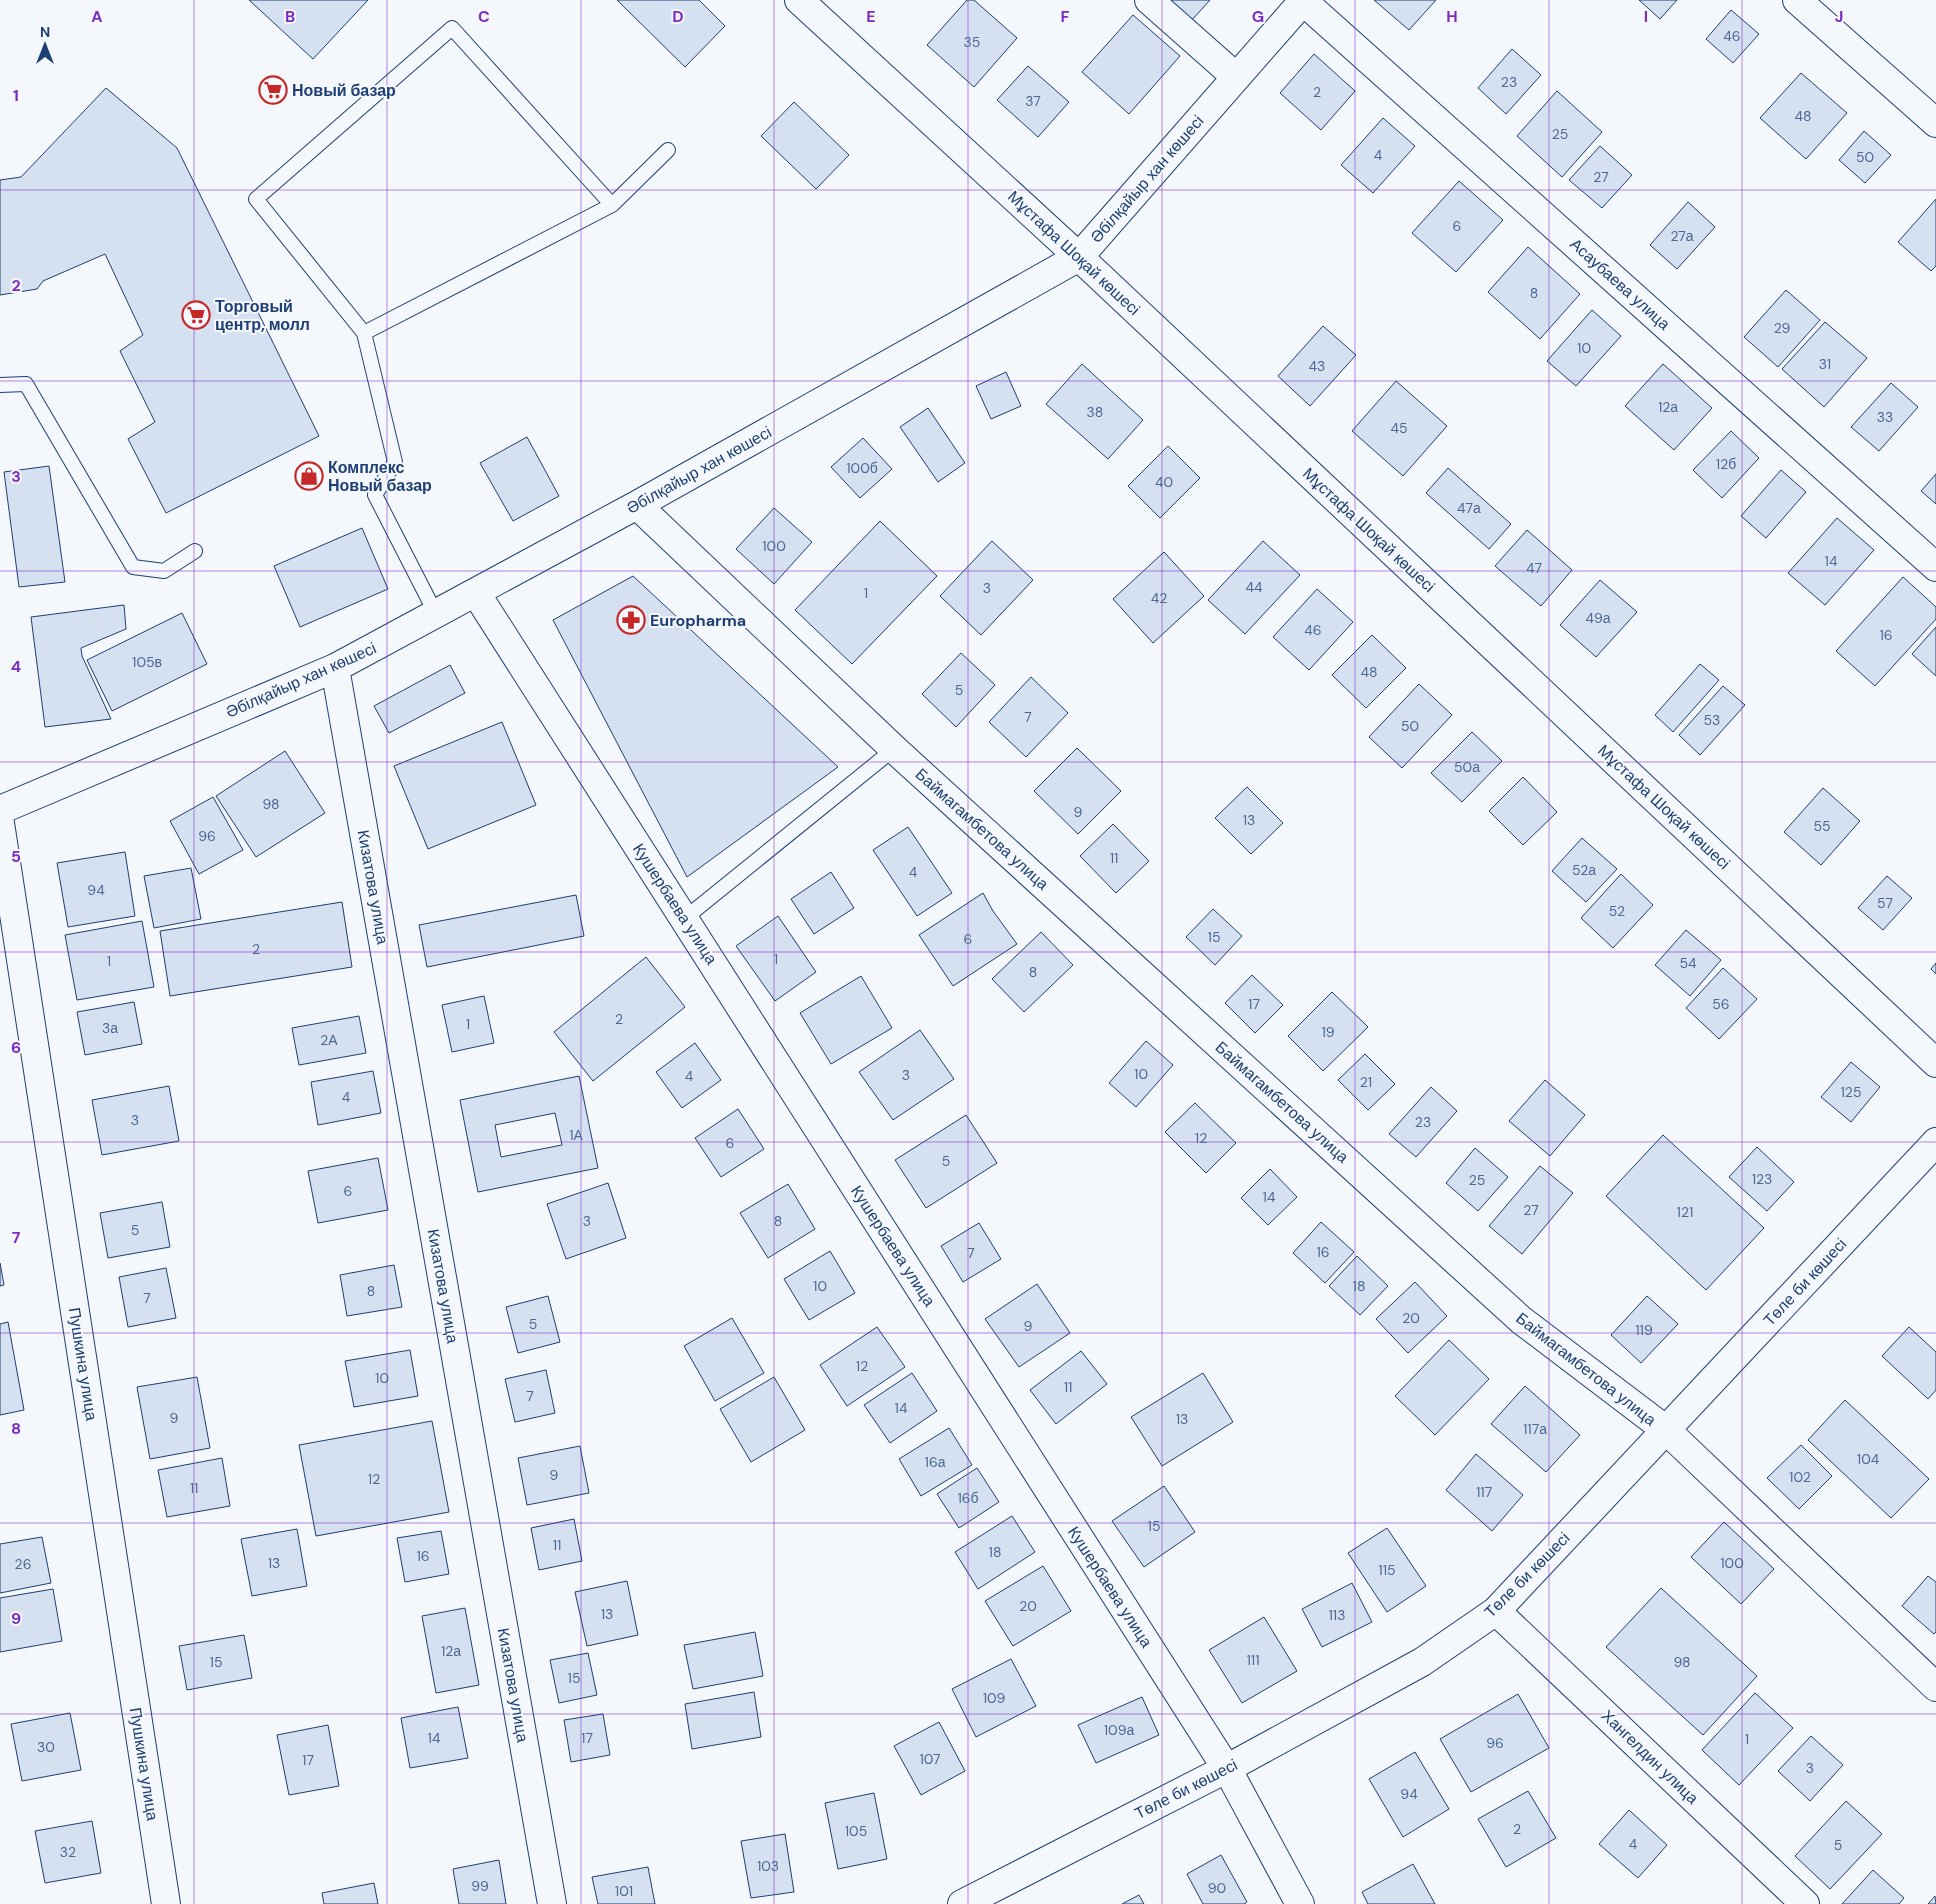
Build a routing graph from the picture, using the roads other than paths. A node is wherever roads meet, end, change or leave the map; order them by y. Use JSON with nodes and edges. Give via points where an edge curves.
{"nodes":[{"id":1,"x":799,"y":0,"type":"edge"},
{"id":2,"x":1149,"y":0,"type":"edge"},
{"id":3,"x":1797,"y":0,"type":"edge"},
{"id":4,"x":1304,"y":1,"type":"edge"},
{"id":5,"x":1236,"y":78,"type":"junction"},
{"id":6,"x":1936,"y":123,"type":"edge"},
{"id":7,"x":668,"y":150,"type":"dead end"},
{"id":8,"x":612,"y":205,"type":"junction"},
{"id":9,"x":1079,"y":257,"type":"junction"},
{"id":10,"x":364,"y":333,"type":"junction"},
{"id":11,"x":0,"y":385,"type":"edge"},
{"id":12,"x":637,"y":505,"type":"junction"},
{"id":13,"x":196,"y":552,"type":"dead end"},
{"id":14,"x":1936,"y":567,"type":"edge"},
{"id":15,"x":476,"y":593,"type":"junction"},
{"id":16,"x":436,"y":614,"type":"junction"},
{"id":17,"x":335,"y":668,"type":"junction"},
{"id":18,"x":894,"y":749,"type":"junction"},
{"id":19,"x":0,"y":810,"type":"edge"},
{"id":20,"x":0,"y":823,"type":"edge"},
{"id":21,"x":684,"y":918,"type":"junction"},
{"id":22,"x":1936,"y":1063,"type":"edge"},
{"id":23,"x":1936,"y":1142,"type":"edge"},
{"id":24,"x":1666,"y":1430,"type":"junction"},
{"id":25,"x":1496,"y":1611,"type":"junction"},
{"id":26,"x":1936,"y":1687,"type":"edge"},
{"id":27,"x":1226,"y":1769,"type":"junction"},
{"id":28,"x":166,"y":1904,"type":"edge"},
{"id":29,"x":552,"y":1904,"type":"edge"},
{"id":30,"x":962,"y":1904,"type":"edge"},
{"id":31,"x":1300,"y":1904,"type":"edge"},
{"id":32,"x":1805,"y":1904,"type":"edge"}],
"edges":[{"from":1,"to":9,"type":"street","name":"Мұстафа Шоқай көшесі"},
{"from":2,"to":5,"type":"street"},
{"from":3,"to":6,"type":"street"},
{"from":4,"to":5,"type":"street","name":"Әбілқайыр хан көшесі"},
{"from":4,"to":14,"type":"street","name":"Асаубаева улица"},
{"from":5,"to":9,"type":"street","name":"Әбілқайыр хан көшесі"},
{"from":7,"to":8,"type":"lane"},
{"from":8,"to":10,"type":"lane"},
{"from":8,"to":10,"type":"lane","via":[[452,28],[256,199]]},
{"from":9,"to":12,"type":"street","name":"Әбілқайыр хан көшесі"},
{"from":9,"to":22,"type":"street","name":"Мұстафа Шоқай көшесі"},
{"from":10,"to":16,"type":"lane","via":[[395,462],[375,495]]},
{"from":11,"to":13,"type":"lane","via":[[26,384],[133,567],[164,571]]},
{"from":12,"to":15,"type":"street","name":"Әбілқайыр хан көшесі"},
{"from":12,"to":18,"type":"street","name":"Баймагамбетова улица"},
{"from":15,"to":16,"type":"street","name":"Әбілқайыр хан көшесі"},
{"from":15,"to":21,"type":"street","name":"Кушербаева улица"},
{"from":16,"to":17,"type":"street","name":"Әбілқайыр хан көшесі"},
{"from":17,"to":19,"type":"street","name":"Әбілқайыр хан көшесі"},
{"from":17,"to":29,"type":"street","name":"Кизатова улица"},
{"from":18,"to":21,"type":"lane"},
{"from":18,"to":24,"type":"street","name":"Баймагамбетова улица","via":[[1521,1320]]},
{"from":20,"to":28,"type":"street","name":"Пушкина улица"},
{"from":21,"to":27,"type":"street","name":"Кушербаева улица"},
{"from":23,"to":24,"type":"street","name":"Төле би көшесі"},
{"from":24,"to":25,"type":"street","name":"Төле би көшесі"},
{"from":24,"to":26,"type":"street","name":"Баймагамбетова улица"},
{"from":25,"to":27,"type":"street","name":"Төле би көшесі","via":[[1422,1662]]},
{"from":25,"to":32,"type":"street","name":"Хангелдин улица"},
{"from":27,"to":30,"type":"street","name":"Төле би көшесі"},
{"from":27,"to":31,"type":"street","name":"Кушербаева улица"}]}
